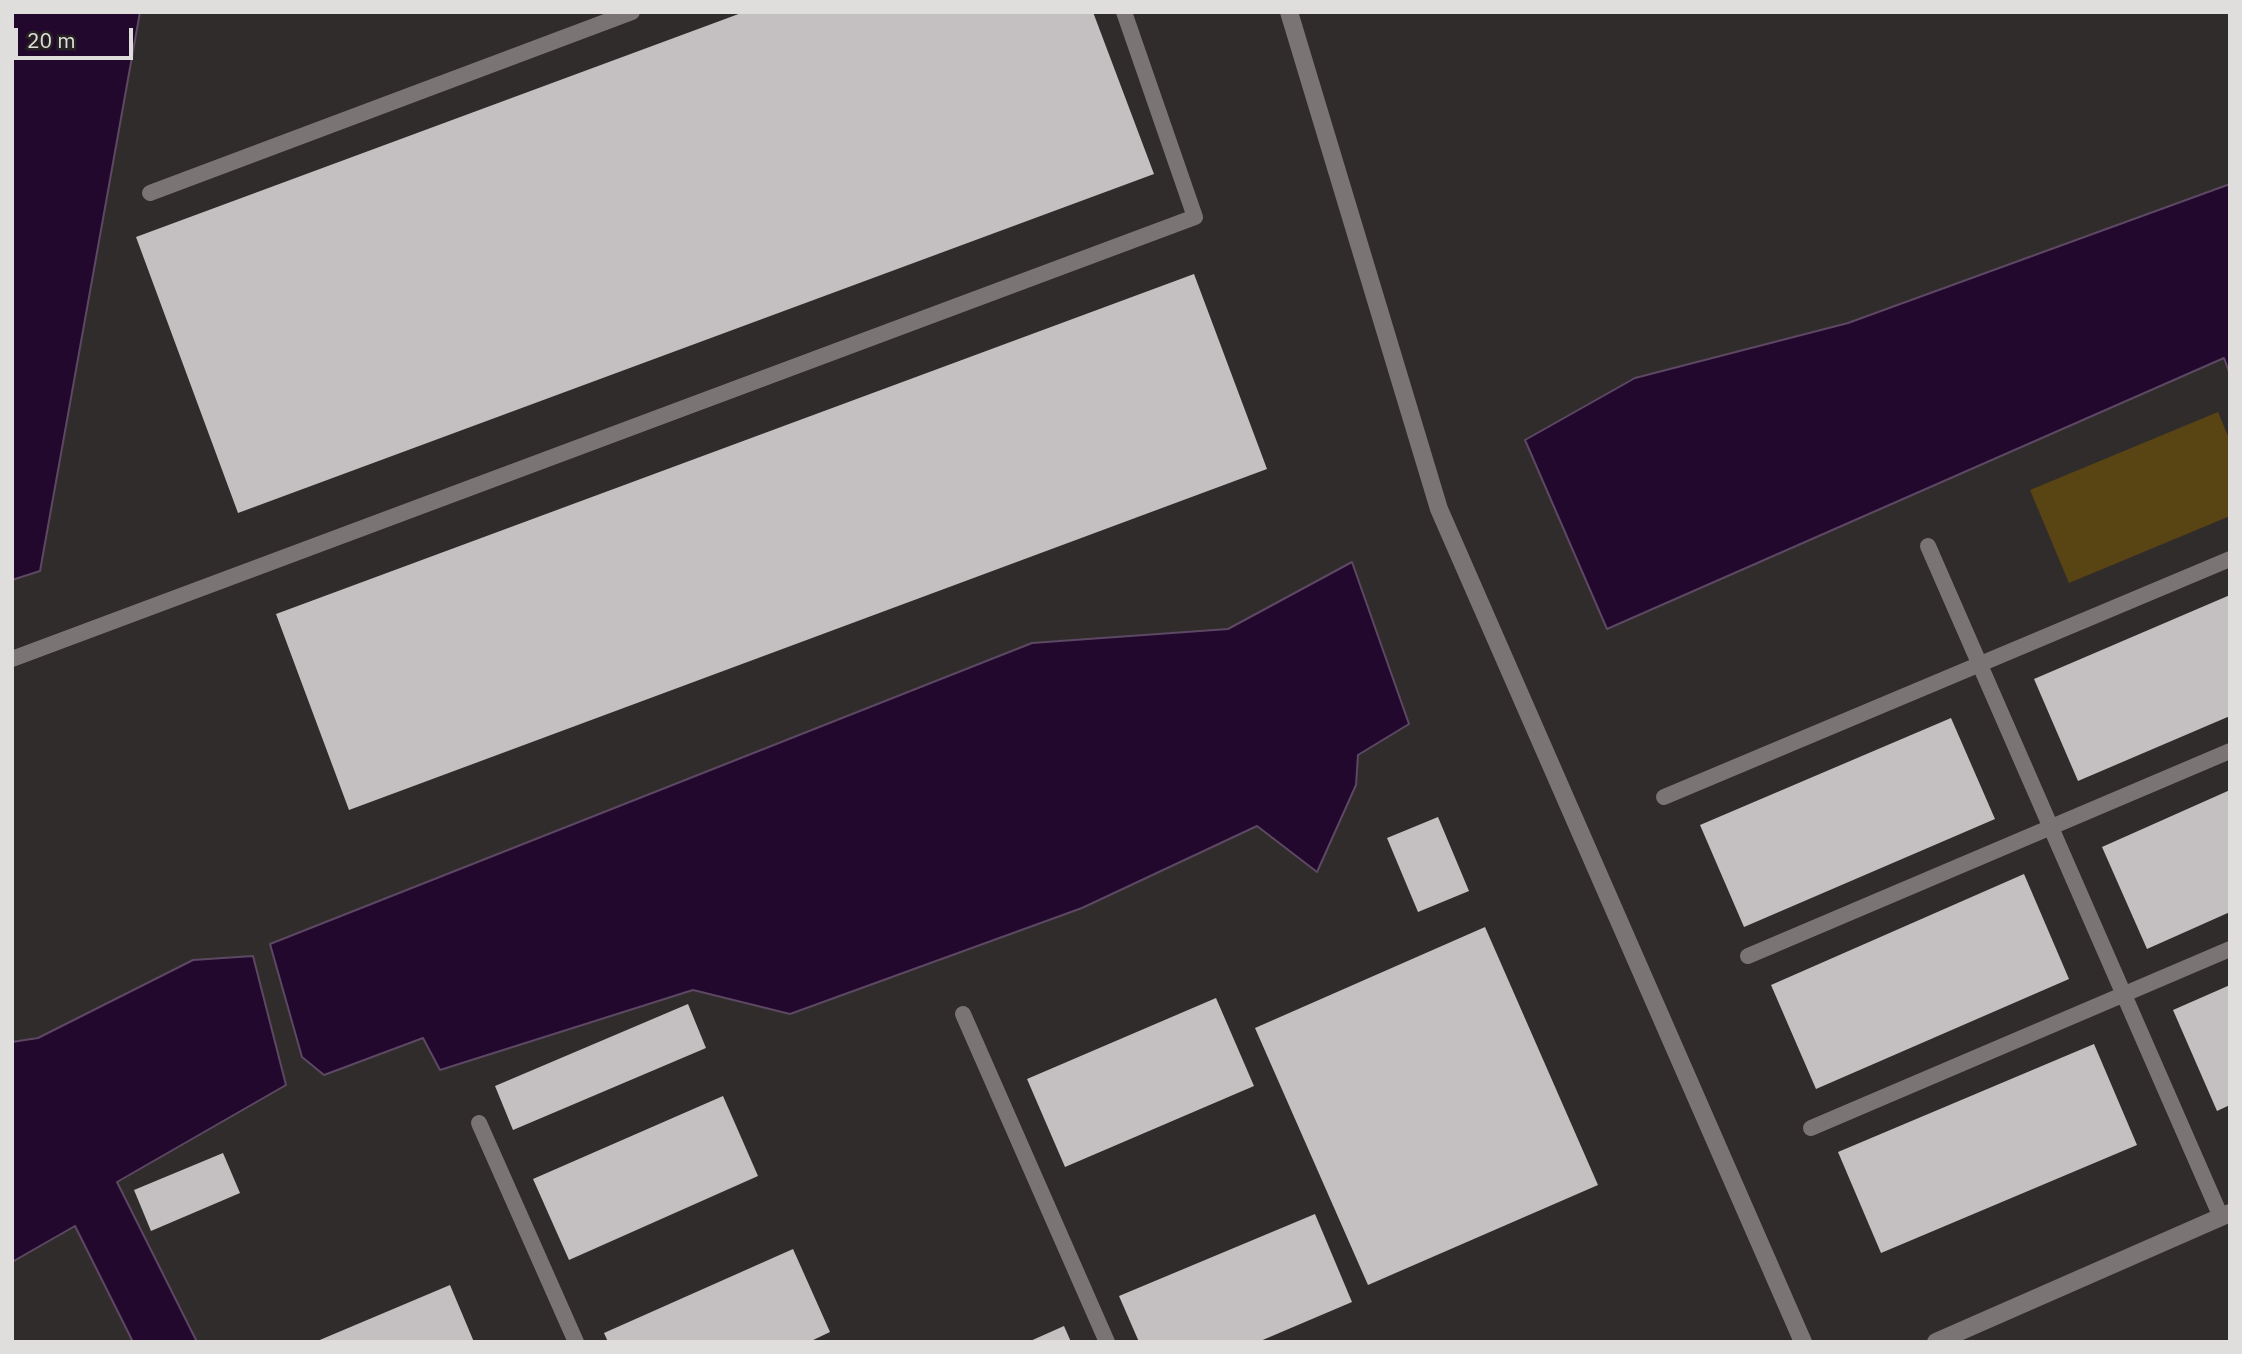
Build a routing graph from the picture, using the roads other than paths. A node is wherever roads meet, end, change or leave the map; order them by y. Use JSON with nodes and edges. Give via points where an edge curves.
{"nodes":[{"id":1,"x":632,"y":12,"type":"edge"},
{"id":2,"x":1124,"y":12,"type":"edge"},
{"id":3,"x":1289,"y":12,"type":"edge"},
{"id":4,"x":150,"y":193,"type":"dead end"},
{"id":5,"x":1928,"y":546,"type":"dead end"},
{"id":6,"x":2230,"y":559,"type":"edge"},
{"id":7,"x":12,"y":659,"type":"edge"},
{"id":8,"x":1980,"y":664,"type":"junction"},
{"id":9,"x":2230,"y":751,"type":"edge"},
{"id":10,"x":1664,"y":797,"type":"dead end"},
{"id":11,"x":2051,"y":827,"type":"junction"},
{"id":12,"x":2230,"y":949,"type":"edge"},
{"id":13,"x":1748,"y":956,"type":"dead end"},
{"id":14,"x":2124,"y":994,"type":"junction"},
{"id":15,"x":964,"y":1014,"type":"dead end"},
{"id":16,"x":479,"y":1122,"type":"dead end"},
{"id":17,"x":1811,"y":1128,"type":"dead end"},
{"id":18,"x":2225,"y":1215,"type":"edge"},
{"id":19,"x":576,"y":1342,"type":"edge"},
{"id":20,"x":1107,"y":1342,"type":"edge"},
{"id":21,"x":1803,"y":1342,"type":"edge"},
{"id":22,"x":1936,"y":1342,"type":"edge"}],
"edges":[{"from":1,"to":4,"type":"lane"},
{"from":2,"to":7,"type":"lane","via":[[1195,217]]},
{"from":3,"to":21,"type":"street","via":[[1439,509]]},
{"from":5,"to":8,"type":"lane"},
{"from":6,"to":8,"type":"lane"},
{"from":8,"to":10,"type":"lane"},
{"from":8,"to":11,"type":"lane"},
{"from":9,"to":11,"type":"lane"},
{"from":11,"to":13,"type":"lane"},
{"from":11,"to":14,"type":"lane"},
{"from":12,"to":14,"type":"lane"},
{"from":14,"to":17,"type":"lane"},
{"from":14,"to":18,"type":"lane"},
{"from":15,"to":20,"type":"lane"},
{"from":16,"to":19,"type":"lane"},
{"from":18,"to":22,"type":"street"}]}
